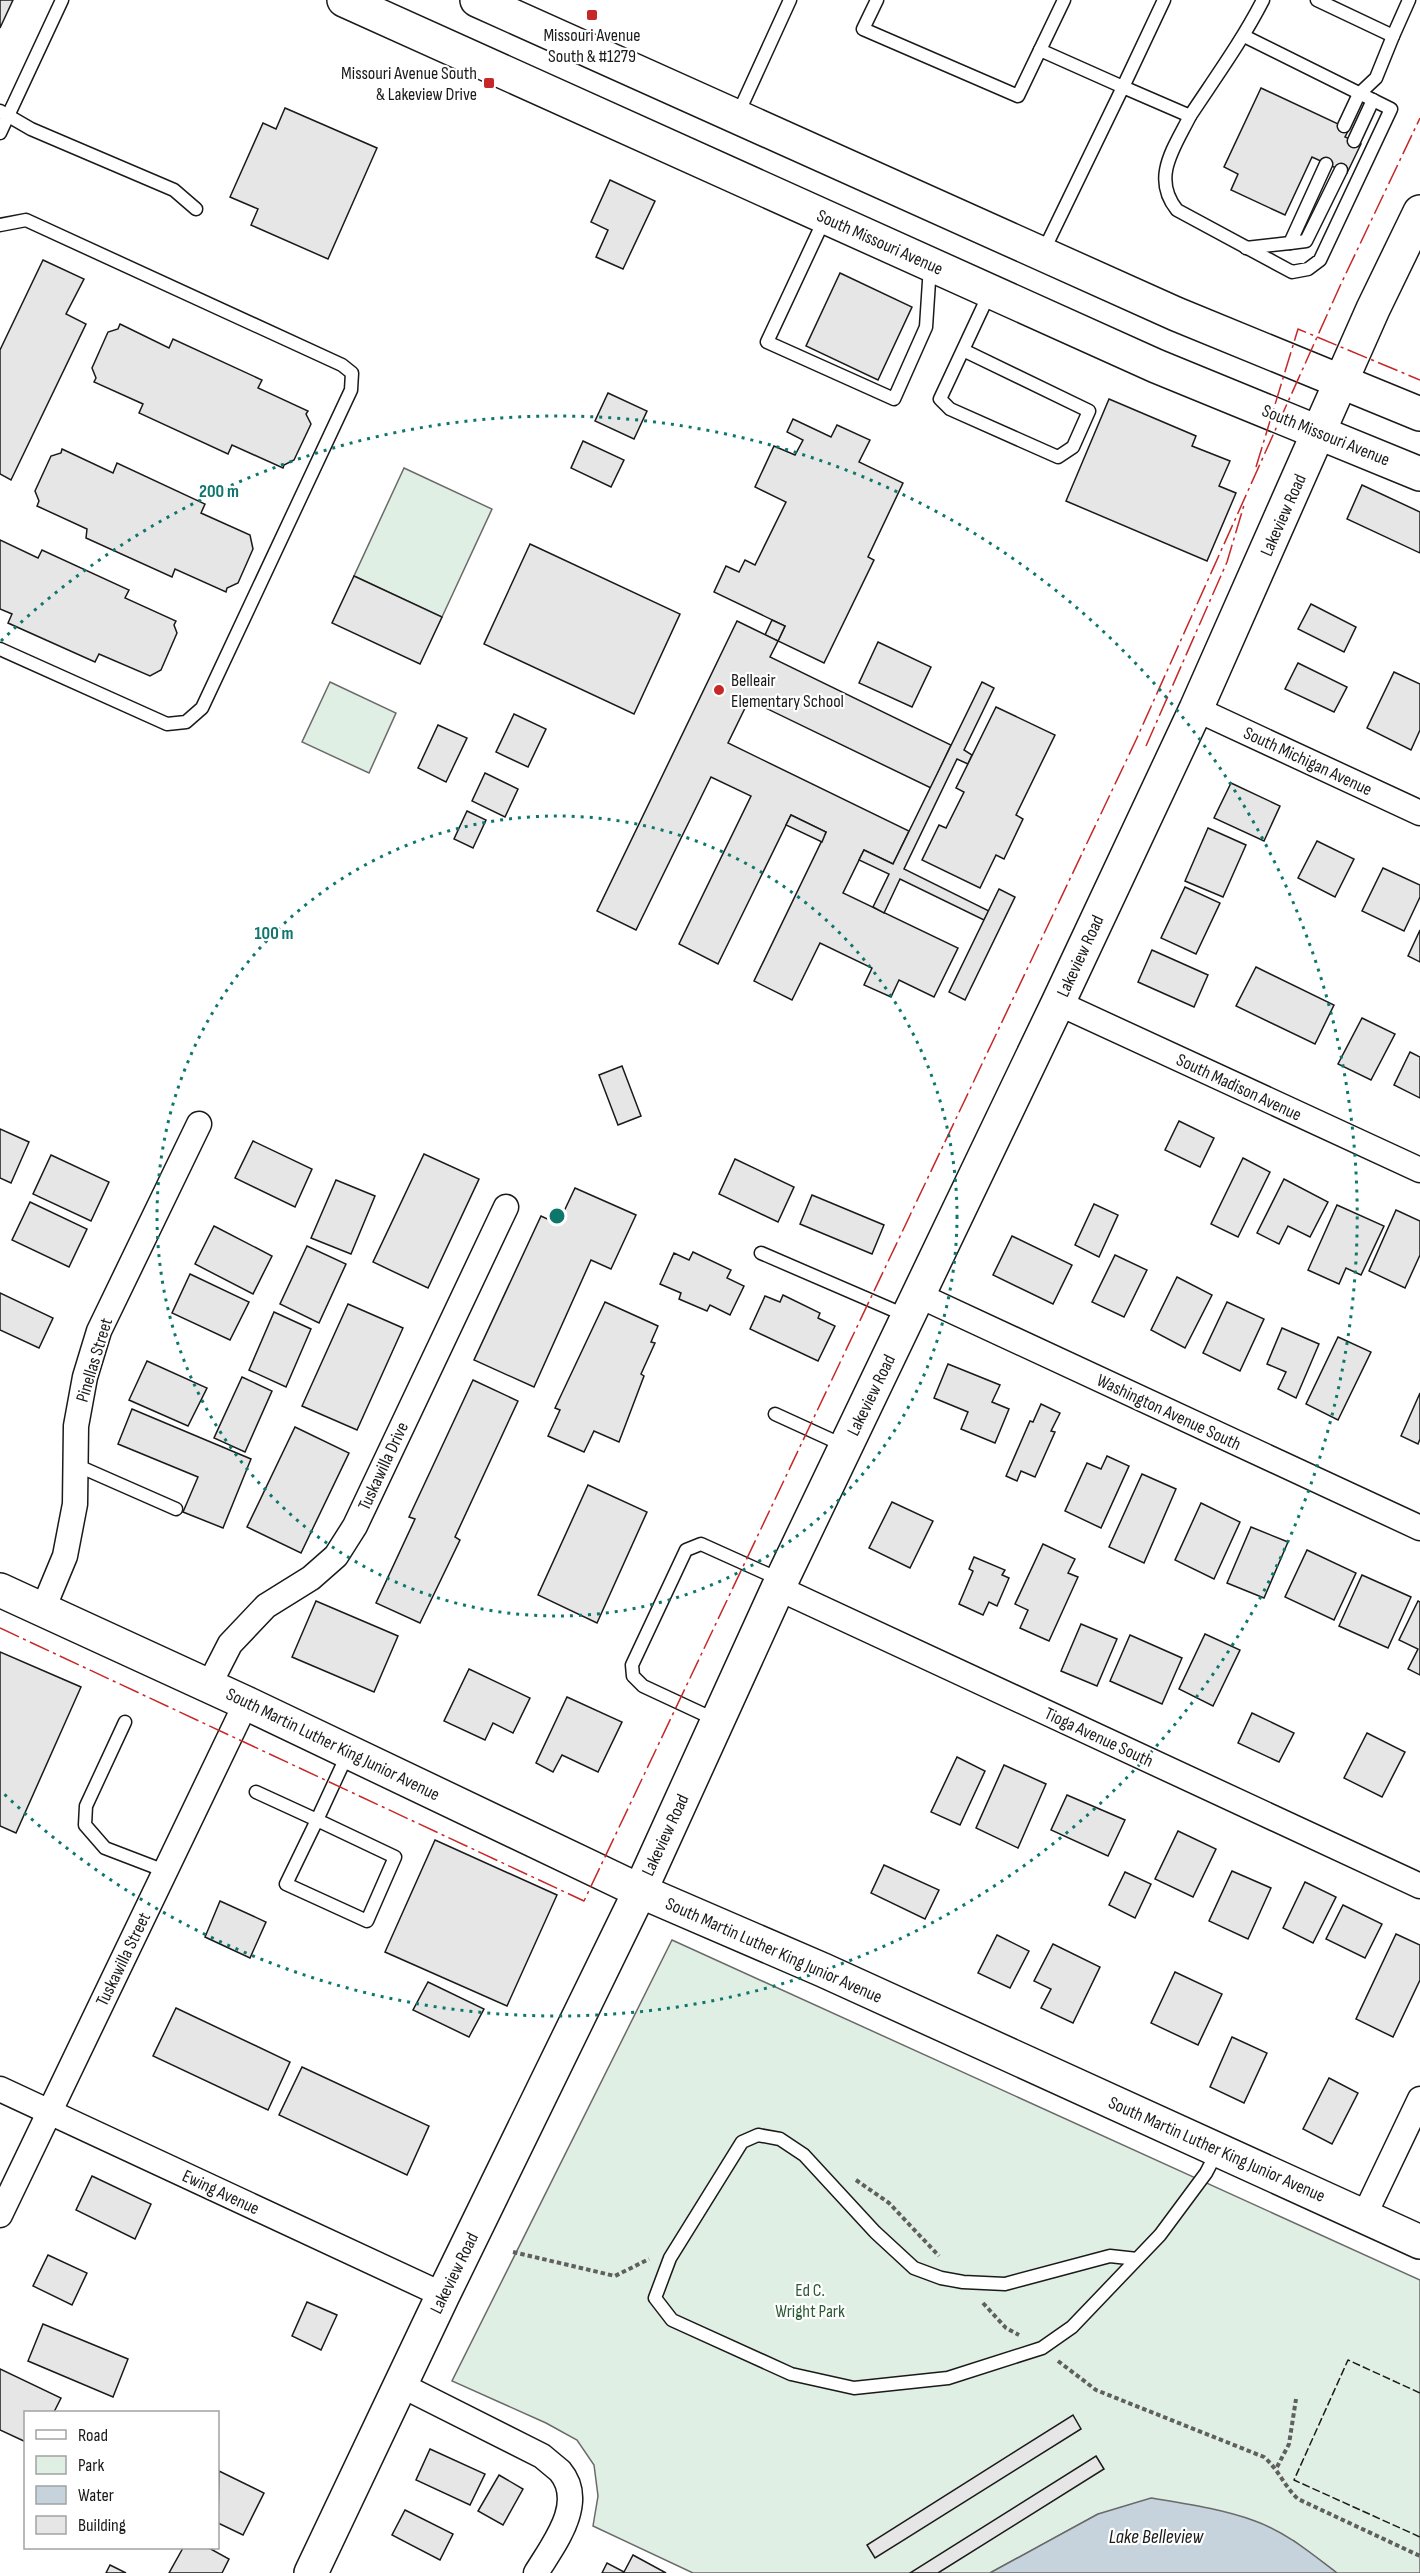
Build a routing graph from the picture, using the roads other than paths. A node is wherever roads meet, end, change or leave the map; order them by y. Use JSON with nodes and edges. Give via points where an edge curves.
{"nodes":[{"id":1,"x":62,"y":0,"type":"edge"},
{"id":2,"x":344,"y":0,"type":"edge"},
{"id":3,"x":477,"y":0,"type":"edge"},
{"id":4,"x":790,"y":0,"type":"edge"},
{"id":5,"x":877,"y":0,"type":"edge"},
{"id":6,"x":1065,"y":0,"type":"edge"},
{"id":7,"x":1164,"y":0,"type":"edge"},
{"id":8,"x":1263,"y":0,"type":"edge"},
{"id":9,"x":1317,"y":0,"type":"edge"},
{"id":10,"x":1409,"y":0,"type":"edge"},
{"id":11,"x":1244,"y":36,"type":"junction"},
{"id":12,"x":1392,"y":36,"type":"junction"},
{"id":13,"x":1040,"y":50,"type":"junction"},
{"id":14,"x":1123,"y":87,"type":"junction"},
{"id":15,"x":1359,"y":94,"type":"junction"},
{"id":16,"x":1373,"y":100,"type":"junction"},
{"id":17,"x":4,"y":113,"type":"edge"},
{"id":18,"x":1190,"y":116,"type":"junction"},
{"id":19,"x":736,"y":118,"type":"junction"},
{"id":20,"x":1344,"y":126,"type":"dead end"},
{"id":21,"x":0,"y":133,"type":"edge"},
{"id":22,"x":1354,"y":141,"type":"dead end"},
{"id":23,"x":1326,"y":164,"type":"dead end"},
{"id":24,"x":1341,"y":170,"type":"dead end"},
{"id":25,"x":196,"y":209,"type":"dead end"},
{"id":26,"x":1420,"y":212,"type":"edge"},
{"id":27,"x":825,"y":217,"type":"junction"},
{"id":28,"x":0,"y":225,"type":"edge"},
{"id":29,"x":1290,"y":243,"type":"junction"},
{"id":30,"x":1245,"y":248,"type":"junction"},
{"id":31,"x":1041,"y":255,"type":"junction"},
{"id":32,"x":930,"y":264,"type":"junction"},
{"id":33,"x":990,"y":291,"type":"junction"},
{"id":34,"x":963,"y":350,"type":"junction"},
{"id":35,"x":1342,"y":382,"type":"junction"},
{"id":36,"x":1420,"y":414,"type":"edge"},
{"id":37,"x":1320,"y":432,"type":"junction"},
{"id":38,"x":1420,"y":474,"type":"edge"},
{"id":39,"x":0,"y":649,"type":"edge"},
{"id":40,"x":1196,"y":708,"type":"junction"},
{"id":41,"x":1420,"y":813,"type":"edge"},
{"id":42,"x":1058,"y":1003,"type":"junction"},
{"id":43,"x":199,"y":1124,"type":"dead end"},
{"id":44,"x":1420,"y":1170,"type":"edge"},
{"id":45,"x":506,"y":1207,"type":"dead end"},
{"id":46,"x":760,"y":1253,"type":"dead end"},
{"id":47,"x":913,"y":1306,"type":"junction"},
{"id":48,"x":775,"y":1414,"type":"dead end"},
{"id":49,"x":846,"y":1446,"type":"junction"},
{"id":50,"x":76,"y":1465,"type":"junction"},
{"id":51,"x":176,"y":1509,"type":"dead end"},
{"id":52,"x":1420,"y":1528,"type":"edge"},
{"id":53,"x":780,"y":1584,"type":"junction"},
{"id":54,"x":0,"y":1590,"type":"edge"},
{"id":55,"x":43,"y":1610,"type":"junction"},
{"id":56,"x":209,"y":1685,"type":"junction"},
{"id":57,"x":246,"y":1703,"type":"junction"},
{"id":58,"x":718,"y":1721,"type":"junction"},
{"id":59,"x":125,"y":1722,"type":"dead end"},
{"id":60,"x":348,"y":1751,"type":"junction"},
{"id":61,"x":256,"y":1792,"type":"dead end"},
{"id":62,"x":317,"y":1820,"type":"junction"},
{"id":63,"x":165,"y":1871,"type":"junction"},
{"id":64,"x":1420,"y":1886,"type":"edge"},
{"id":65,"x":640,"y":1891,"type":"junction"},
{"id":66,"x":0,"y":2090,"type":"edge"},
{"id":67,"x":1420,"y":2099,"type":"edge"},
{"id":68,"x":50,"y":2113,"type":"junction"},
{"id":69,"x":1218,"y":2150,"type":"junction"},
{"id":70,"x":0,"y":2215,"type":"edge"},
{"id":71,"x":1364,"y":2216,"type":"junction"},
{"id":72,"x":1420,"y":2242,"type":"edge"},
{"id":73,"x":1137,"y":2259,"type":"junction"},
{"id":74,"x":442,"y":2295,"type":"junction"},
{"id":75,"x":401,"y":2385,"type":"junction"},
{"id":76,"x":311,"y":2573,"type":"edge"},
{"id":77,"x":536,"y":2573,"type":"edge"}],
"edges":[{"from":1,"to":17,"type":"lane"},
{"from":2,"to":27,"type":"street","name":"South Missouri Avenue"},
{"from":3,"to":19,"type":"street"},
{"from":4,"to":19,"type":"lane"},
{"from":5,"to":13,"type":"lane","via":[[863,29],[1018,96]]},
{"from":6,"to":13,"type":"lane"},
{"from":7,"to":14,"type":"lane"},
{"from":8,"to":11,"type":"lane"},
{"from":9,"to":12,"type":"lane"},
{"from":10,"to":12,"type":"lane"},
{"from":11,"to":15,"type":"lane"},
{"from":11,"to":18,"type":"lane"},
{"from":12,"to":15,"type":"lane","via":[[1376,78]]},
{"from":13,"to":14,"type":"lane"},
{"from":14,"to":18,"type":"lane"},
{"from":14,"to":31,"type":"lane"},
{"from":15,"to":16,"type":"lane"},
{"from":15,"to":20,"type":"lane"},
{"from":16,"to":22,"type":"lane"},
{"from":16,"to":30,"type":"lane","via":[[1391,109],[1320,260],[1308,269],[1292,272]]},
{"from":17,"to":21,"type":"lane"},
{"from":17,"to":25,"type":"lane","via":[[32,129],[174,190]]},
{"from":18,"to":30,"type":"lane","via":[[1169,158],[1165,176],[1167,198],[1177,210]]},
{"from":19,"to":31,"type":"street"},
{"from":23,"to":29,"type":"lane"},
{"from":24,"to":29,"type":"lane","via":[[1306,241]]},
{"from":26,"to":35,"type":"street","name":"Lakeview Road"},
{"from":27,"to":32,"type":"street","name":"South Missouri Avenue"},
{"from":27,"to":32,"type":"lane","via":[[767,342],[894,399],[926,327]]},
{"from":28,"to":39,"type":"lane","via":[[26,220],[352,373],[351,390],[202,708],[186,722],[167,724]]},
{"from":29,"to":30,"type":"lane"},
{"from":31,"to":35,"type":"street"},
{"from":32,"to":33,"type":"street","name":"South Missouri Avenue"},
{"from":33,"to":34,"type":"lane"},
{"from":33,"to":37,"type":"street","name":"South Missouri Avenue","via":[[1156,366]]},
{"from":34,"to":34,"type":"lane","via":[[1089,411],[1073,447],[1058,457],[950,408],[940,399]]},
{"from":35,"to":36,"type":"street"},
{"from":35,"to":37,"type":"street","name":"Lakeview Road"},
{"from":37,"to":38,"type":"street","name":"South Missouri Avenue"},
{"from":37,"to":40,"type":"street","name":"Lakeview Road"},
{"from":40,"to":41,"type":"street","name":"South Michigan Avenue"},
{"from":40,"to":42,"type":"street","name":"Lakeview Road"},
{"from":42,"to":44,"type":"street","name":"South Madison Avenue"},
{"from":42,"to":47,"type":"street","name":"Lakeview Road"},
{"from":43,"to":50,"type":"street","name":"Pinellas Street","via":[[99,1331],[76,1426]]},
{"from":45,"to":56,"type":"street","name":"Tuskawilla Drive","via":[[355,1526],[336,1556],[266,1606],[230,1644]]},
{"from":46,"to":47,"type":"lane"},
{"from":47,"to":49,"type":"street","name":"Lakeview Road"},
{"from":47,"to":52,"type":"street","name":"Washington Avenue South"},
{"from":48,"to":49,"type":"lane"},
{"from":49,"to":53,"type":"street","name":"Lakeview Road"},
{"from":50,"to":51,"type":"lane"},
{"from":50,"to":55,"type":"street","name":"Pinellas Street","via":[[75,1504],[65,1556]]},
{"from":53,"to":58,"type":"street","name":"Lakeview Road"},
{"from":53,"to":58,"type":"lane","via":[[717,1549],[701,1544],[686,1550],[632,1665],[633,1676],[643,1686]]},
{"from":53,"to":64,"type":"street","name":"Tioga Avenue South"},
{"from":54,"to":55,"type":"street","name":"South Martin Luther King Junior Avenue"},
{"from":55,"to":56,"type":"street","name":"South Martin Luther King Junior Avenue"},
{"from":56,"to":57,"type":"street","name":"South Martin Luther King Junior Avenue"},
{"from":57,"to":60,"type":"street","name":"South Martin Luther King Junior Avenue"},
{"from":57,"to":63,"type":"street","name":"Tuskawilla Street"},
{"from":58,"to":65,"type":"street","name":"Lakeview Road"},
{"from":59,"to":63,"type":"lane","via":[[86,1806],[85,1825],[105,1848]]},
{"from":60,"to":62,"type":"lane"},
{"from":60,"to":65,"type":"street","name":"South Martin Luther King Junior Avenue"},
{"from":61,"to":62,"type":"lane"},
{"from":62,"to":62,"type":"lane","via":[[395,1857],[367,1921],[286,1884]]},
{"from":63,"to":68,"type":"street","name":"Tuskawilla Street"},
{"from":65,"to":69,"type":"street","name":"South Martin Luther King Junior Avenue"},
{"from":65,"to":74,"type":"street","name":"Lakeview Road"},
{"from":66,"to":68,"type":"street","name":"Ewing Avenue"},
{"from":67,"to":71,"type":"street"},
{"from":68,"to":70,"type":"street","name":"Tuskawilla Street"},
{"from":68,"to":74,"type":"street","name":"Ewing Avenue"},
{"from":69,"to":71,"type":"street","name":"South Martin Luther King Junior Avenue"},
{"from":69,"to":73,"type":"lane","via":[[1206,2173],[1160,2235]]},
{"from":71,"to":72,"type":"street","name":"South Martin Luther King Junior Avenue"},
{"from":73,"to":73,"type":"lane","via":[[1072,2327],[1042,2349],[948,2378],[854,2388],[791,2374],[672,2320],[655,2298],[669,2258],[742,2142],[758,2135],[780,2139],[804,2155],[914,2268],[963,2282],[1005,2284],[1110,2256]]},
{"from":74,"to":75,"type":"street","name":"Lakeview Road"},
{"from":75,"to":76,"type":"street","name":"Lakeview Road"},
{"from":75,"to":77,"type":"street","via":[[542,2456],[561,2473],[571,2494],[568,2513]]}]}
